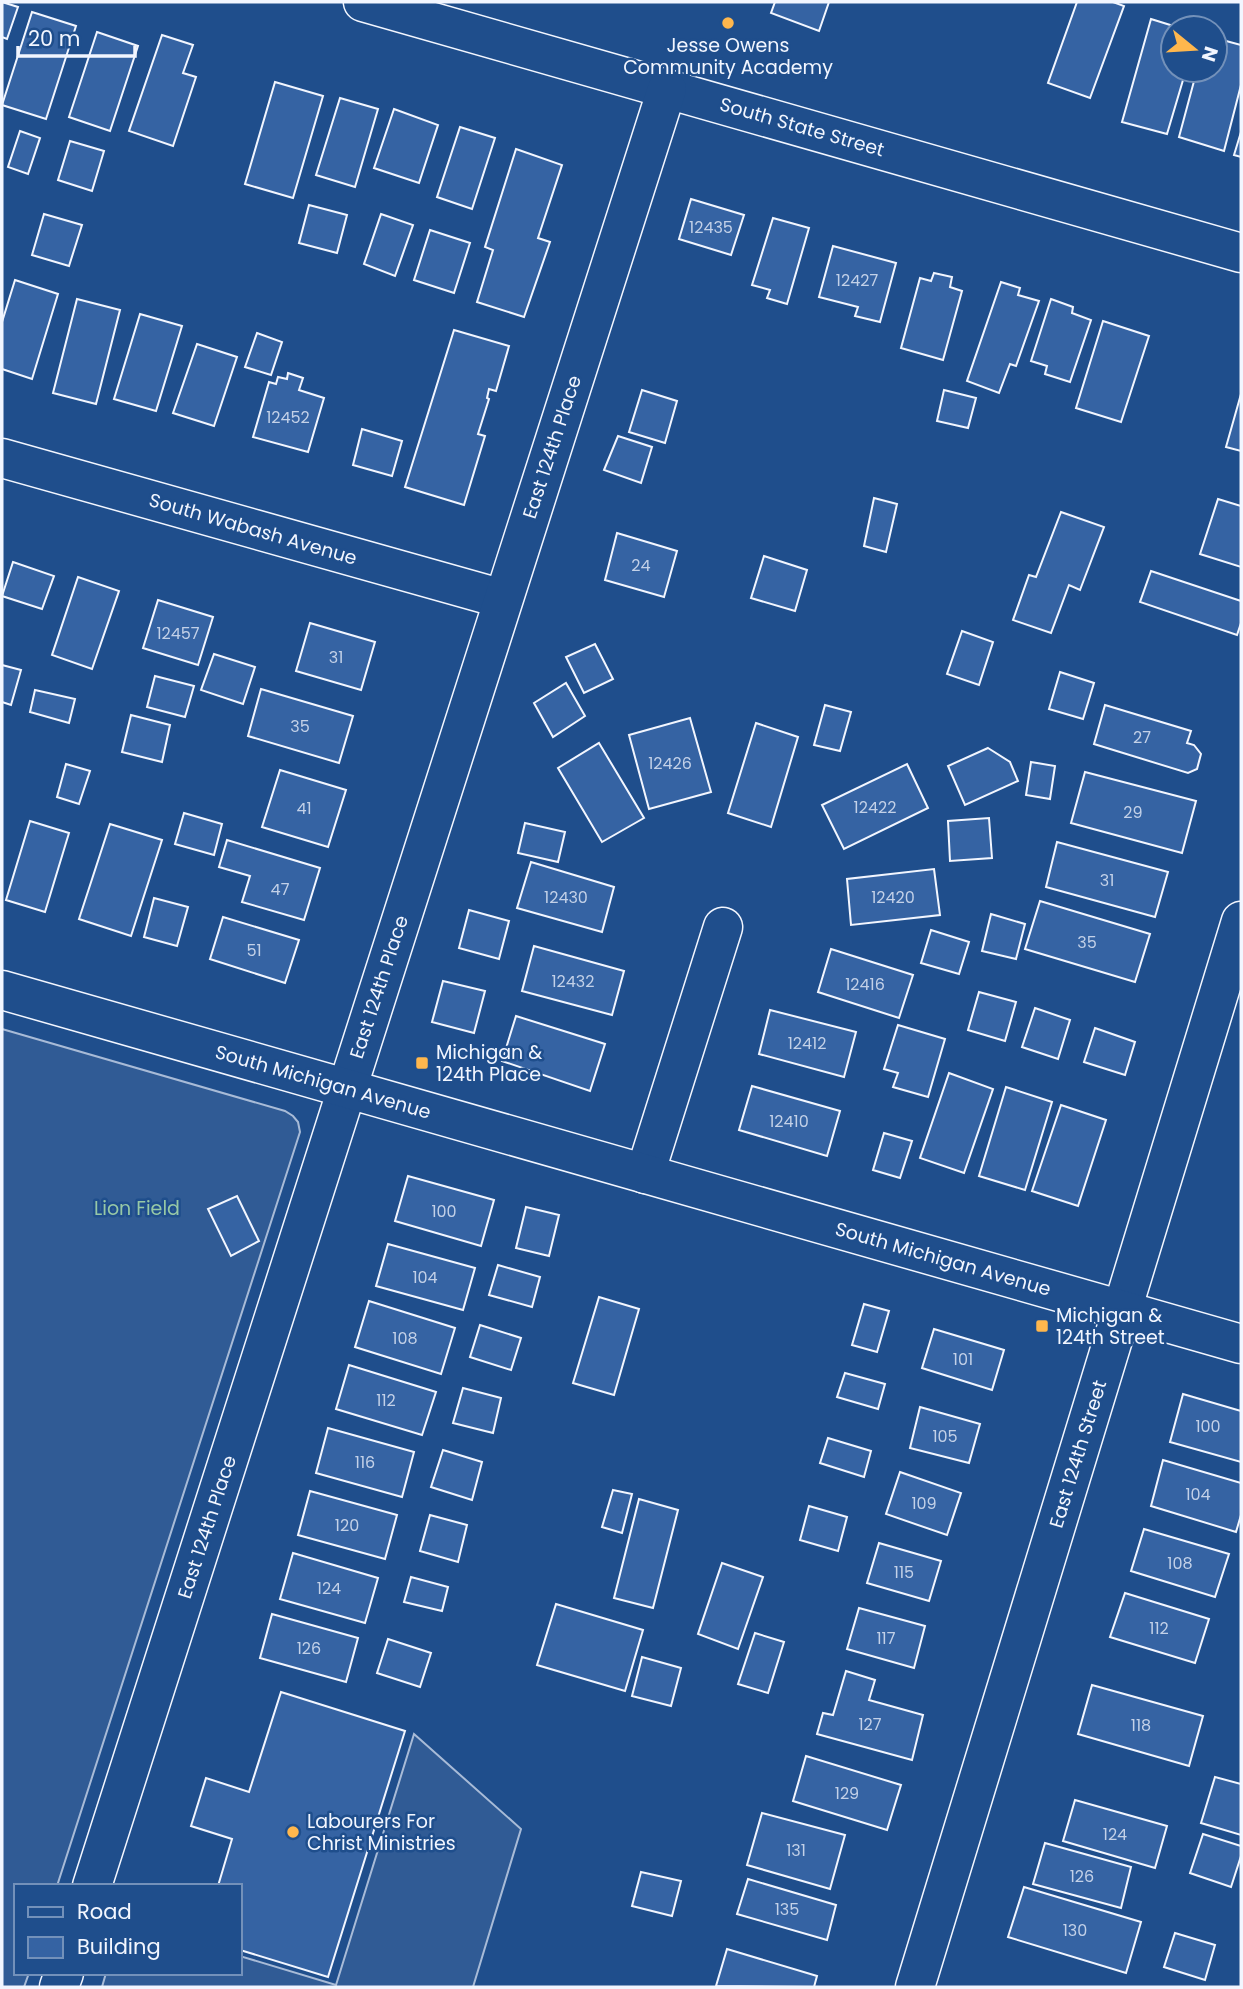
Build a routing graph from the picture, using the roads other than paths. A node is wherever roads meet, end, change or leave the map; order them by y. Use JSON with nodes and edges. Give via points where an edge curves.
{"nodes":[{"id":1,"x":363,"y":2,"type":"edge"},
{"id":2,"x":667,"y":89,"type":"junction"},
{"id":3,"x":1241,"y":253,"type":"edge"},
{"id":4,"x":2,"y":458,"type":"edge"},
{"id":5,"x":503,"y":599,"type":"junction"},
{"id":6,"x":1241,"y":921,"type":"edge"},
{"id":7,"x":723,"y":927,"type":"dead end"},
{"id":8,"x":2,"y":990,"type":"edge"},
{"id":9,"x":347,"y":1089,"type":"junction"},
{"id":10,"x":645,"y":1174,"type":"junction"},
{"id":11,"x":1122,"y":1310,"type":"junction"},
{"id":12,"x":1241,"y":1344,"type":"edge"},
{"id":13,"x":93,"y":1884,"type":"edge"},
{"id":14,"x":915,"y":1987,"type":"edge"}],
"edges":[{"from":1,"to":2,"type":"street","name":"South State Street"},
{"from":2,"to":3,"type":"street","name":"South State Street"},
{"from":2,"to":5,"type":"street","name":"East 124th Place"},
{"from":4,"to":5,"type":"street","name":"South Wabash Avenue"},
{"from":5,"to":9,"type":"street","name":"East 124th Place"},
{"from":6,"to":11,"type":"street","name":"East 124th Street"},
{"from":7,"to":10,"type":"street"},
{"from":8,"to":9,"type":"street","name":"South Michigan Avenue"},
{"from":9,"to":10,"type":"street","name":"South Michigan Avenue"},
{"from":9,"to":13,"type":"street","name":"East 124th Place"},
{"from":10,"to":11,"type":"street","name":"South Michigan Avenue"},
{"from":11,"to":12,"type":"street","name":"South Michigan Avenue"},
{"from":11,"to":14,"type":"street","name":"East 124th Street"}]}
